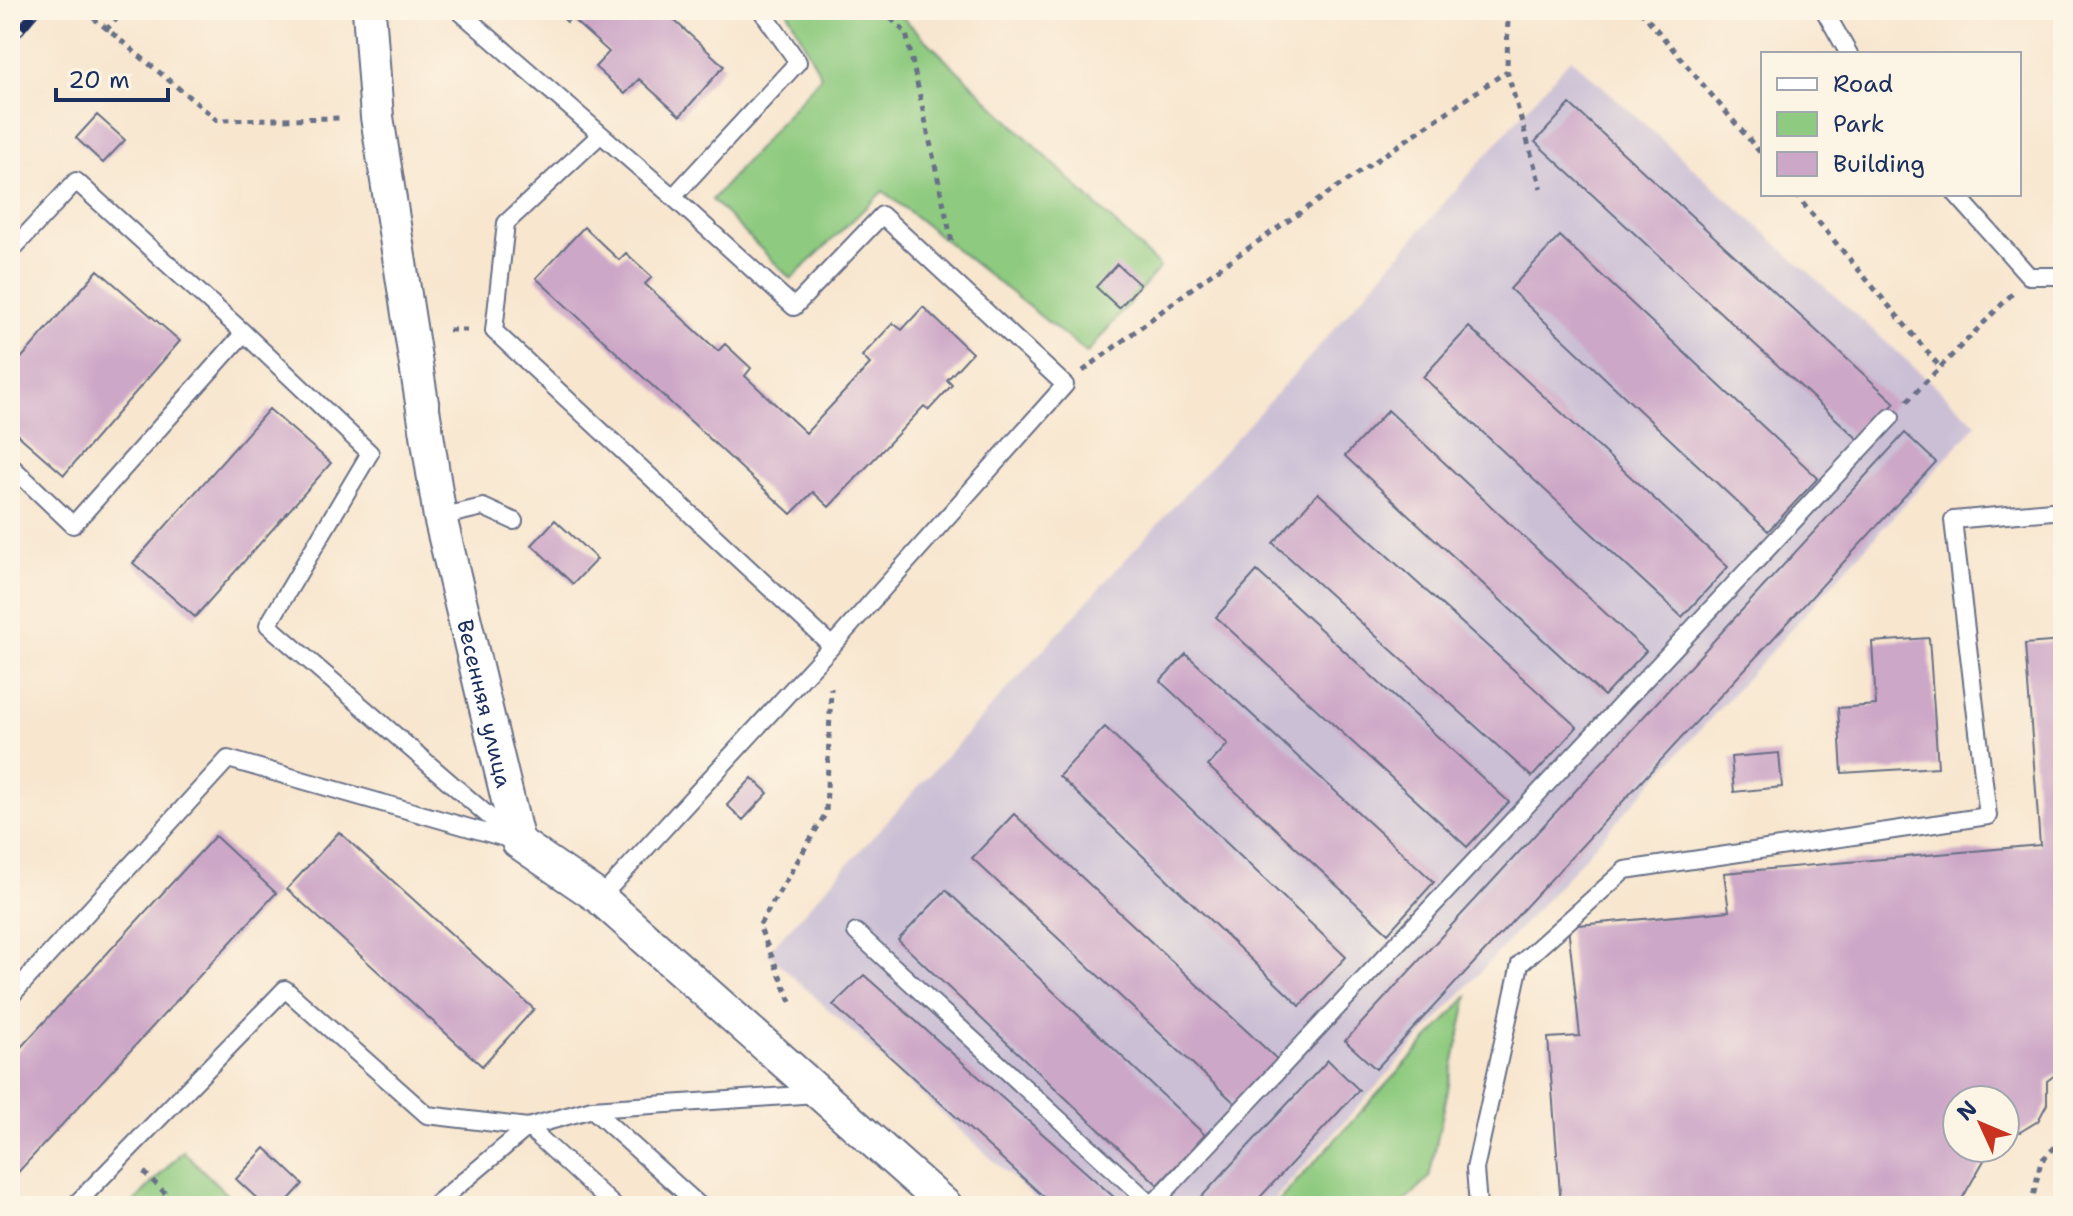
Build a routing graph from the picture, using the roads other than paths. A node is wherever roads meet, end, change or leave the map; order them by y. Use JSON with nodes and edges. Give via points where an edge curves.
{"nodes":[{"id":1,"x":369,"y":10,"type":"edge"},
{"id":2,"x":458,"y":10,"type":"edge"},
{"id":3,"x":761,"y":10,"type":"edge"},
{"id":4,"x":1824,"y":10,"type":"edge"},
{"id":5,"x":1848,"y":52,"type":"edge"},
{"id":6,"x":600,"y":135,"type":"junction"},
{"id":7,"x":1958,"y":196,"type":"edge"},
{"id":8,"x":673,"y":197,"type":"junction"},
{"id":9,"x":10,"y":252,"type":"edge"},
{"id":10,"x":2063,"y":276,"type":"edge"},
{"id":11,"x":244,"y":333,"type":"junction"},
{"id":12,"x":1891,"y":417,"type":"road end"},
{"id":13,"x":10,"y":465,"type":"edge"},
{"id":14,"x":2063,"y":510,"type":"edge"},
{"id":15,"x":440,"y":517,"type":"junction"},
{"id":16,"x":514,"y":521,"type":"dead end"},
{"id":17,"x":832,"y":646,"type":"junction"},
{"id":18,"x":518,"y":842,"type":"junction"},
{"id":19,"x":600,"y":898,"type":"junction"},
{"id":20,"x":856,"y":932,"type":"dead end"},
{"id":21,"x":10,"y":997,"type":"edge"},
{"id":22,"x":817,"y":1094,"type":"junction"},
{"id":23,"x":592,"y":1109,"type":"junction"},
{"id":24,"x":528,"y":1127,"type":"junction"},
{"id":25,"x":74,"y":1206,"type":"edge"},
{"id":26,"x":434,"y":1206,"type":"edge"},
{"id":27,"x":614,"y":1206,"type":"edge"},
{"id":28,"x":700,"y":1206,"type":"edge"},
{"id":29,"x":946,"y":1206,"type":"edge"},
{"id":30,"x":1478,"y":1206,"type":"edge"}],
"edges":[{"from":1,"to":15,"type":"street","name":"Весенняя улица","via":[[377,117]]},
{"from":2,"to":6,"type":"lane"},
{"from":3,"to":8,"type":"lane","via":[[798,62]]},
{"from":4,"to":5,"type":"lane"},
{"from":6,"to":8,"type":"lane"},
{"from":6,"to":17,"type":"lane","via":[[506,223],[494,331]]},
{"from":7,"to":10,"type":"lane","via":[[2029,276]]},
{"from":8,"to":17,"type":"lane","via":[[794,307],[882,215],[1065,385]]},
{"from":9,"to":11,"type":"lane","via":[[76,181]]},
{"from":11,"to":13,"type":"lane","via":[[73,525]]},
{"from":11,"to":18,"type":"lane","via":[[370,453],[268,625]]},
{"from":12,"to":20,"type":"lane","via":[[1152,1205]]},
{"from":14,"to":30,"type":"lane","via":[[1953,520],[1988,816],[1625,870],[1520,964],[1475,1169]]},
{"from":15,"to":16,"type":"lane","via":[[483,507]]},
{"from":15,"to":18,"type":"street","name":"Весенняя улица"},
{"from":17,"to":19,"type":"lane"},
{"from":18,"to":19,"type":"street"},
{"from":18,"to":21,"type":"lane","via":[[228,759]]},
{"from":19,"to":22,"type":"street"},
{"from":22,"to":23,"type":"lane"},
{"from":22,"to":29,"type":"street"},
{"from":23,"to":24,"type":"lane"},
{"from":23,"to":28,"type":"lane"},
{"from":24,"to":25,"type":"lane","via":[[427,1115],[285,989]]},
{"from":24,"to":26,"type":"lane"},
{"from":24,"to":27,"type":"lane"}]}
